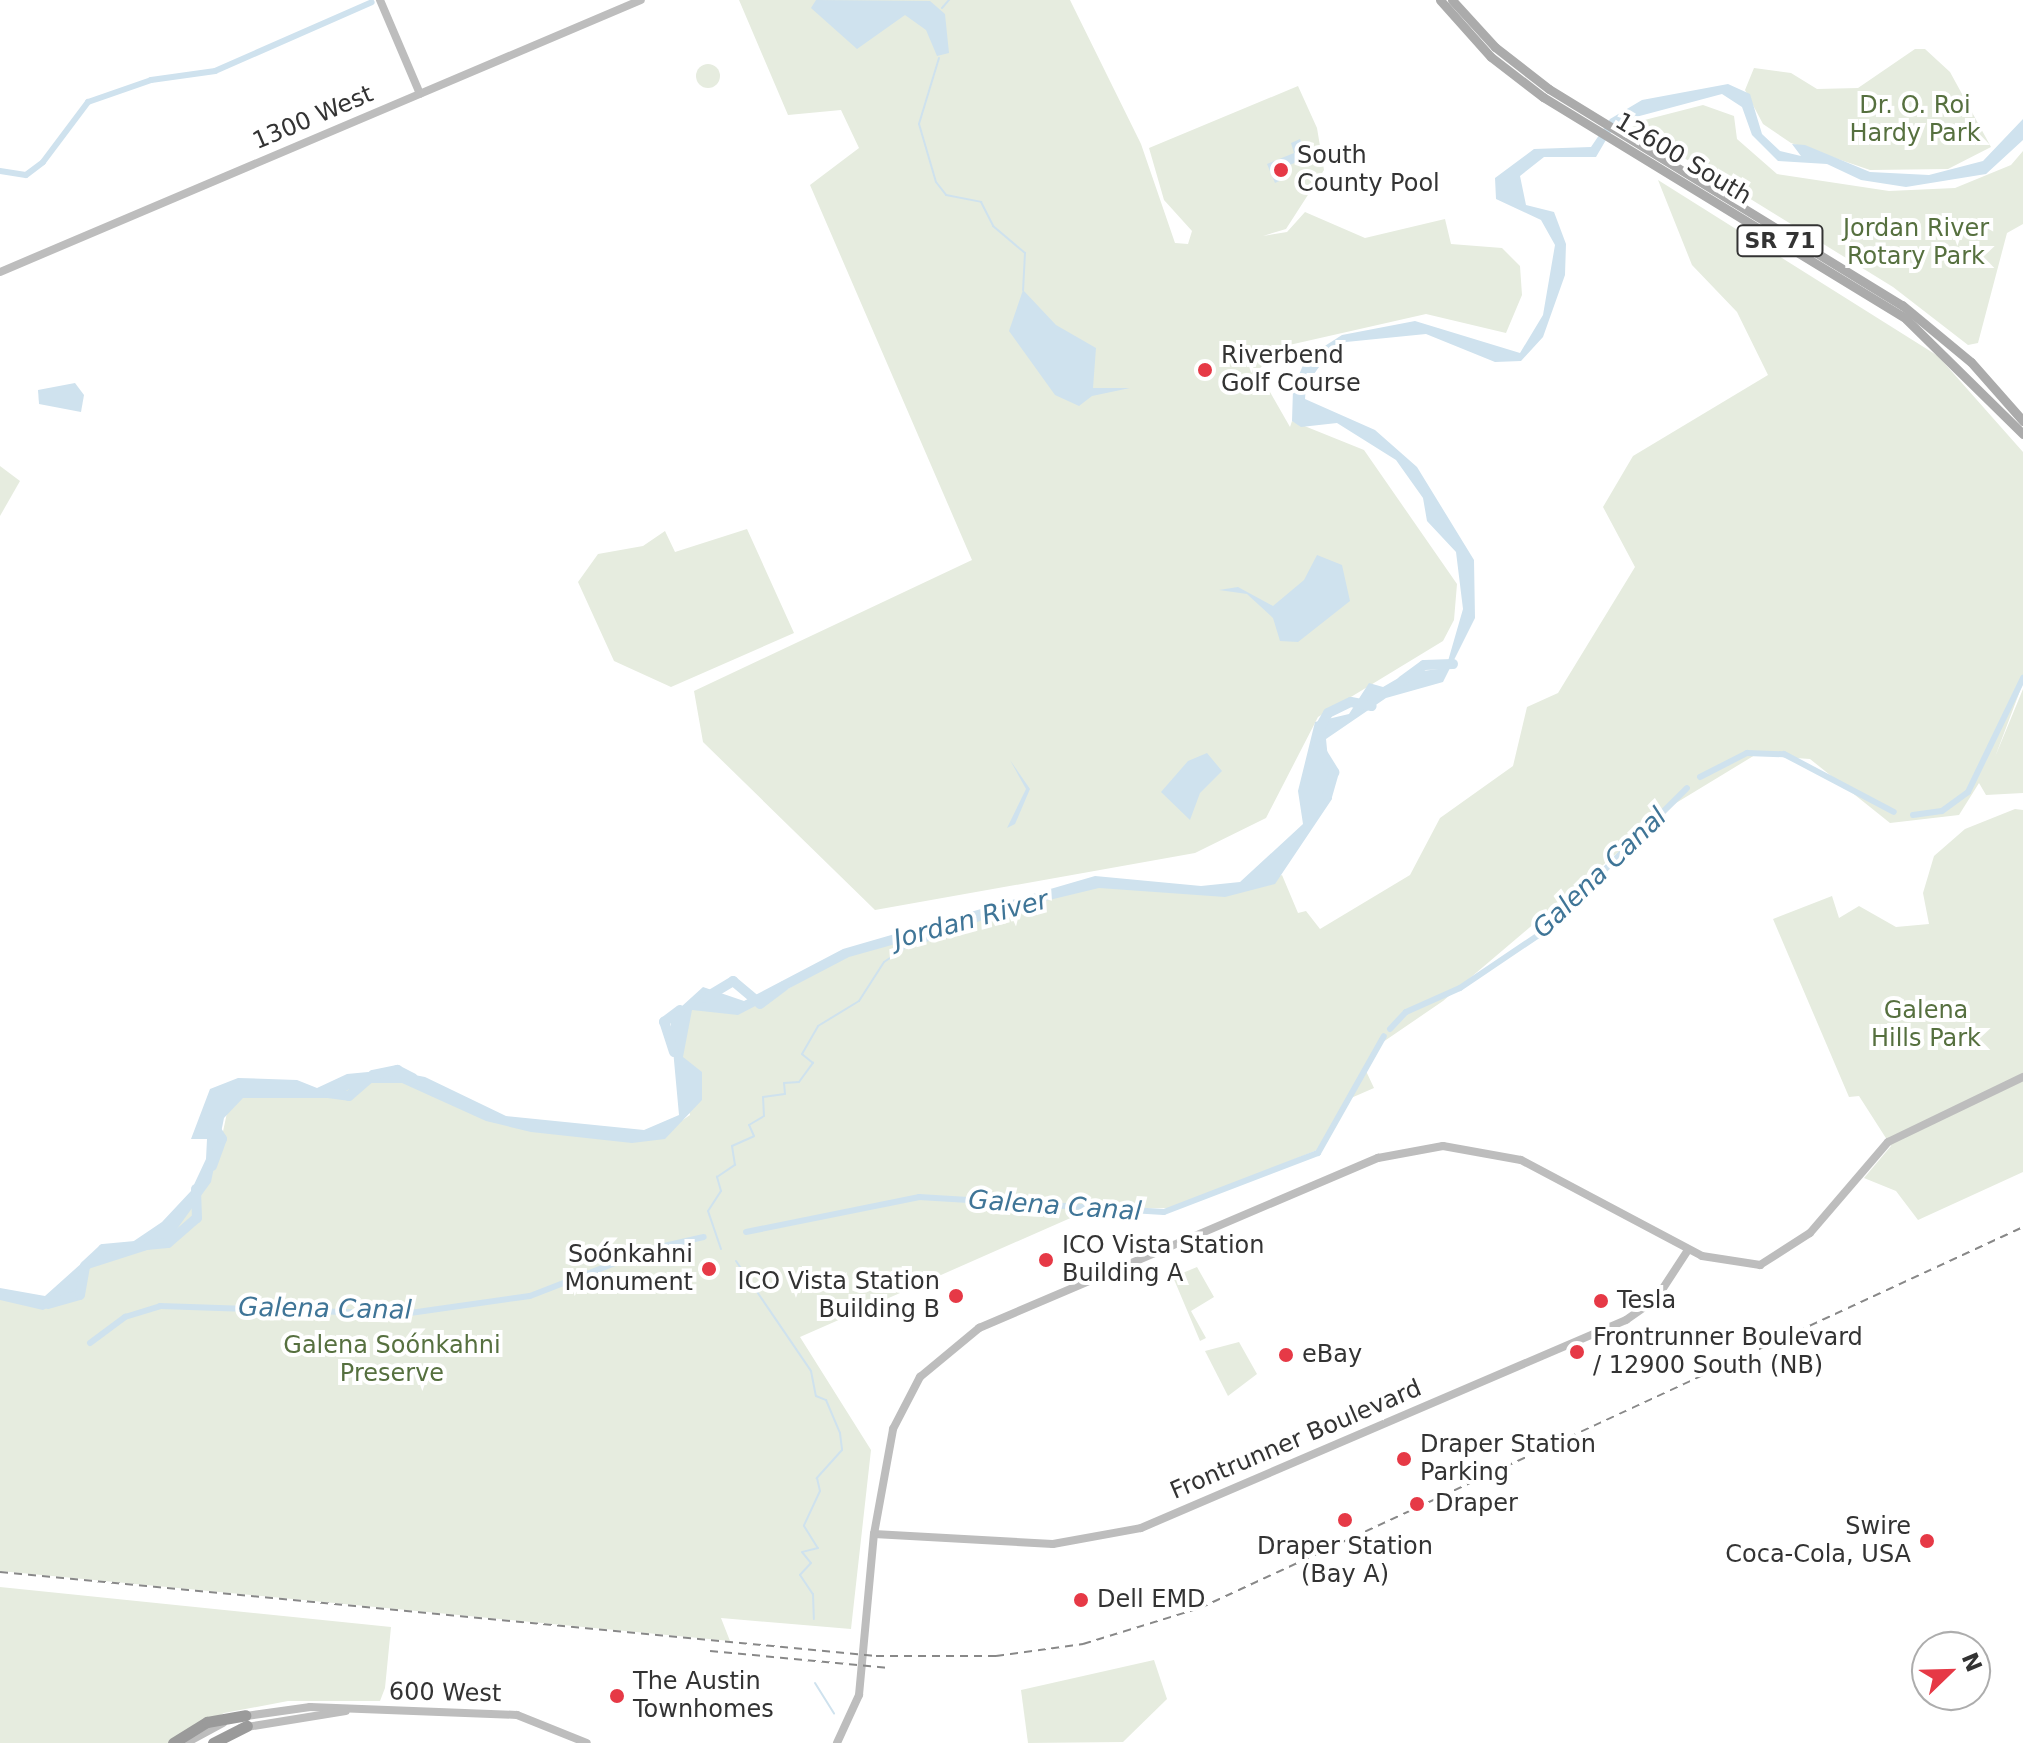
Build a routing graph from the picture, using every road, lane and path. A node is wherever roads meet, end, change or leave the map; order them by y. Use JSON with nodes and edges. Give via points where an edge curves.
{"nodes":[{"id":1,"x":380,"y":0,"type":"edge"},
{"id":2,"x":641,"y":0,"type":"edge"},
{"id":3,"x":1440,"y":0,"type":"edge"},
{"id":4,"x":1452,"y":0,"type":"edge"},
{"id":5,"x":420,"y":94,"type":"junction"},
{"id":6,"x":1595,"y":124,"type":"junction"},
{"id":7,"x":1629,"y":144,"type":"junction"},
{"id":8,"x":0,"y":272,"type":"edge"},
{"id":9,"x":2023,"y":421,"type":"edge"},
{"id":10,"x":2023,"y":434,"type":"edge"},
{"id":11,"x":2023,"y":1077,"type":"edge"},
{"id":12,"x":1688,"y":1250,"type":"junction"},
{"id":13,"x":874,"y":1534,"type":"junction"},
{"id":14,"x":246,"y":1720,"type":"junction"},
{"id":15,"x":173,"y":1743,"type":"edge"},
{"id":16,"x":186,"y":1743,"type":"edge"},
{"id":17,"x":206,"y":1743,"type":"edge"},
{"id":18,"x":213,"y":1743,"type":"edge"},
{"id":19,"x":587,"y":1743,"type":"edge"},
{"id":20,"x":837,"y":1743,"type":"edge"}],
"edges":[{"from":1,"to":5,"type":"street"},
{"from":2,"to":5,"type":"street","name":"1300 West"},
{"from":3,"to":6,"type":"main road","name":"12600 South","number":"SR 71","via":[[1491,57]]},
{"from":4,"to":6,"type":"main road","name":"12600 South","number":"SR 71","via":[[1517,66]]},
{"from":5,"to":8,"type":"street","name":"1300 West"},
{"from":6,"to":7,"type":"main road","name":"12600 South","number":"SR 71"},
{"from":7,"to":9,"type":"main road","name":"12600 South","number":"SR 71","via":[[1902,305],[1971,362]]},
{"from":7,"to":10,"type":"main road","name":"12600 South","number":"SR 71","via":[[1906,319]]},
{"from":11,"to":12,"type":"street","via":[[1888,1142],[1784,1255],[1739,1267]]},
{"from":12,"to":13,"type":"street","name":"Frontrunner Boulevard","via":[[1656,1299],[1626,1320],[1141,1528],[1065,1544]]},
{"from":12,"to":13,"type":"street","via":[[1505,1154],[1443,1146],[1378,1158],[952,1346],[920,1377],[893,1429]]},
{"from":13,"to":20,"type":"street","via":[[859,1695]]},
{"from":14,"to":15,"type":"highway","via":[[207,1722]]},
{"from":14,"to":16,"type":"street","name":"600 West"},
{"from":14,"to":17,"type":"street","name":"600 West"},
{"from":14,"to":18,"type":"highway"},
{"from":14,"to":19,"type":"street","name":"600 West","via":[[347,1711],[541,1720]]}]}
